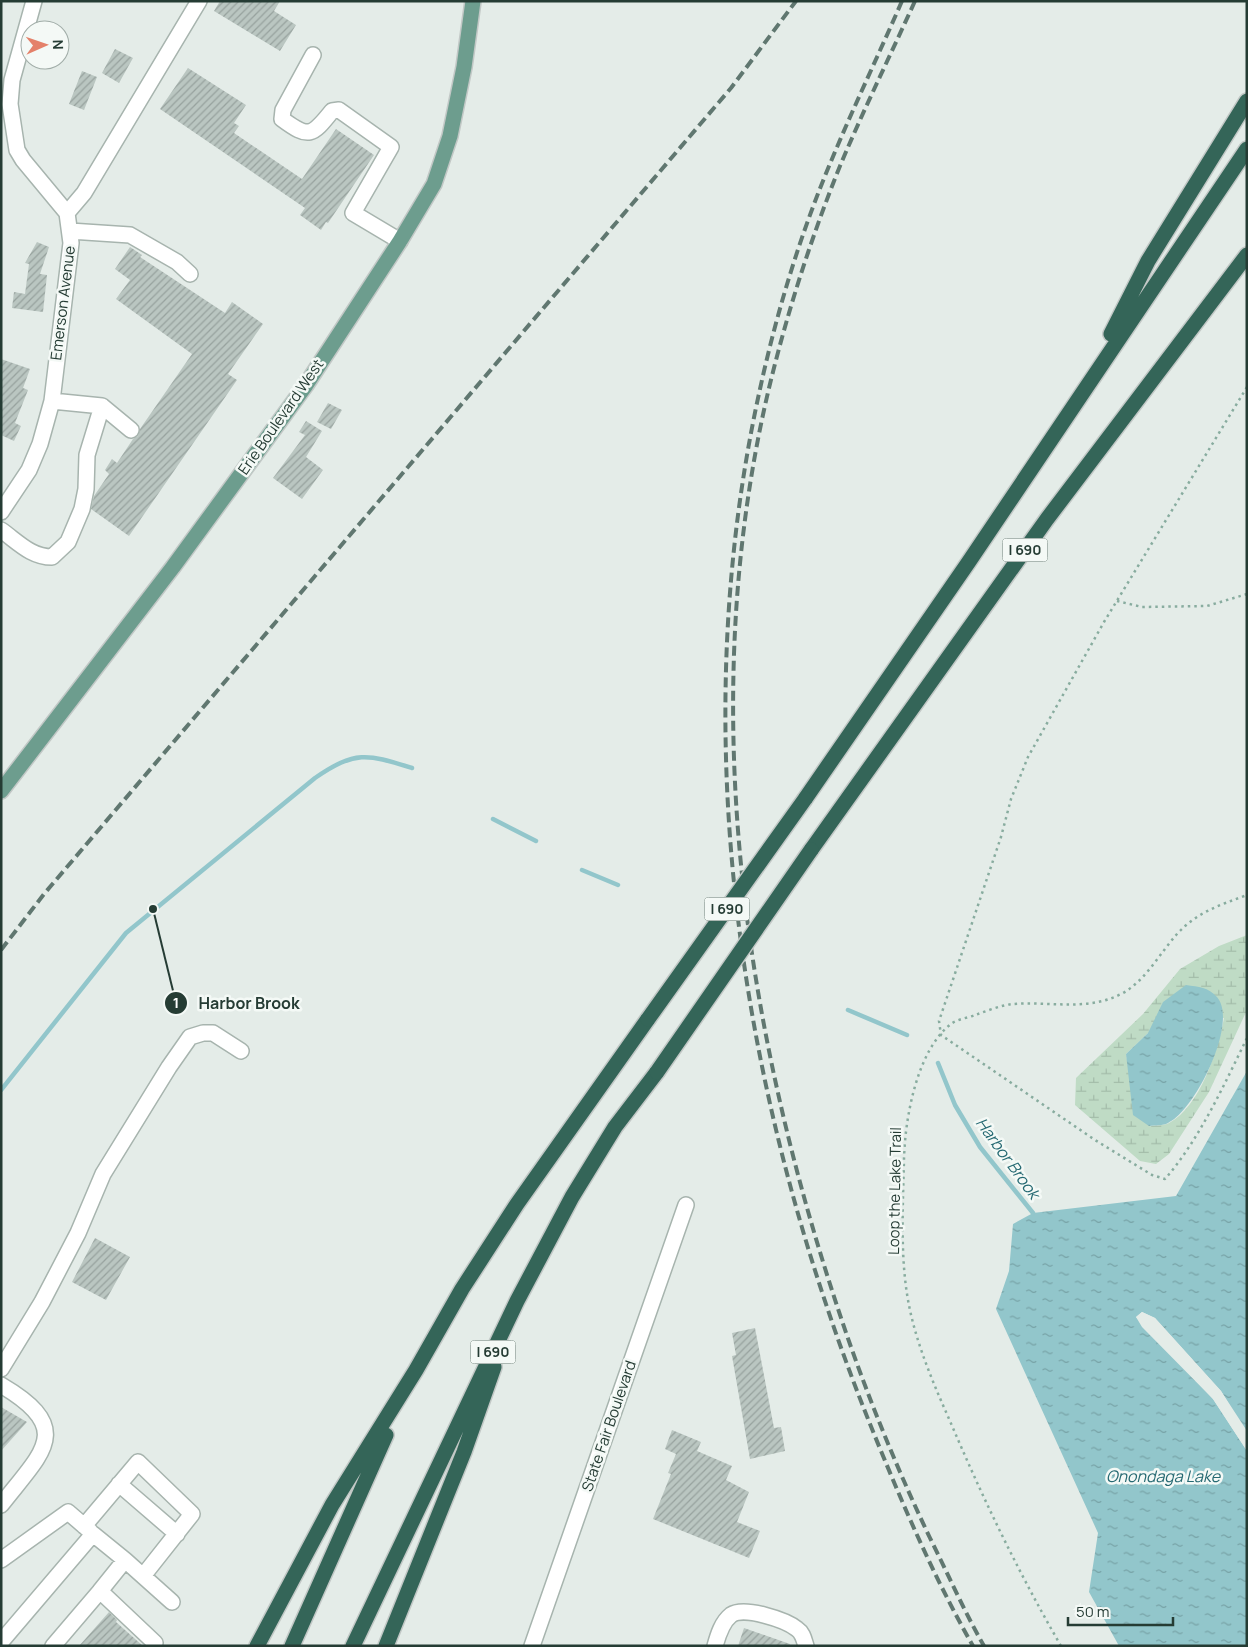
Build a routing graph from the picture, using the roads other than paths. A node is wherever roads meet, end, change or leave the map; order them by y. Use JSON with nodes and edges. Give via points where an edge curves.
{"nodes":[{"id":1,"x":34,"y":1,"type":"edge"},
{"id":2,"x":199,"y":1,"type":"edge"},
{"id":3,"x":473,"y":1,"type":"edge"},
{"id":4,"x":313,"y":55,"type":"dead end"},
{"id":5,"x":7,"y":81,"type":"edge"},
{"id":6,"x":1247,"y":101,"type":"edge"},
{"id":7,"x":1247,"y":149,"type":"edge"},
{"id":8,"x":67,"y":213,"type":"junction"},
{"id":9,"x":70,"y":231,"type":"junction"},
{"id":10,"x":400,"y":241,"type":"junction"},
{"id":11,"x":1247,"y":255,"type":"edge"},
{"id":12,"x":190,"y":274,"type":"dead end"},
{"id":13,"x":1082,"y":391,"type":"junction"},
{"id":14,"x":52,"y":401,"type":"junction"},
{"id":15,"x":102,"y":406,"type":"junction"},
{"id":16,"x":131,"y":430,"type":"dead end"},
{"id":17,"x":1,"y":512,"type":"edge"},
{"id":18,"x":1,"y":530,"type":"edge"},
{"id":19,"x":1,"y":791,"type":"edge"},
{"id":20,"x":241,"y":1051,"type":"dead end"},
{"id":21,"x":686,"y":1205,"type":"dead end"},
{"id":22,"x":517,"y":1300,"type":"junction"},
{"id":23,"x":1,"y":1370,"type":"edge"},
{"id":24,"x":416,"y":1370,"type":"junction"},
{"id":25,"x":1,"y":1385,"type":"edge"},
{"id":26,"x":119,"y":1484,"type":"junction"},
{"id":27,"x":1,"y":1505,"type":"edge"},
{"id":28,"x":89,"y":1530,"type":"junction"},
{"id":29,"x":177,"y":1534,"type":"junction"},
{"id":30,"x":1,"y":1560,"type":"edge"},
{"id":31,"x":125,"y":1560,"type":"junction"},
{"id":32,"x":143,"y":1576,"type":"junction"},
{"id":33,"x":100,"y":1591,"type":"junction"},
{"id":34,"x":172,"y":1602,"type":"dead end"},
{"id":35,"x":1,"y":1642,"type":"edge"},
{"id":36,"x":53,"y":1646,"type":"edge"},
{"id":37,"x":153,"y":1646,"type":"edge"},
{"id":38,"x":257,"y":1646,"type":"edge"},
{"id":39,"x":292,"y":1646,"type":"edge"},
{"id":40,"x":352,"y":1646,"type":"edge"},
{"id":41,"x":386,"y":1646,"type":"edge"},
{"id":42,"x":532,"y":1646,"type":"edge"},
{"id":43,"x":715,"y":1646,"type":"edge"},
{"id":44,"x":806,"y":1646,"type":"edge"}],
"edges":[{"from":1,"to":5,"type":"street"},
{"from":2,"to":8,"type":"street","via":[[84,193]]},
{"from":3,"to":10,"type":"main road","name":"Erie Boulevard West","via":[[450,136],[434,184]]},
{"from":4,"to":10,"type":"street","via":[[283,110],[282,119],[298,131],[309,134],[317,131],[332,110],[339,110],[391,147],[353,213]]},
{"from":5,"to":8,"type":"street","via":[[17,150]]},
{"from":6,"to":13,"type":"highway","via":[[1148,261]]},
{"from":7,"to":13,"type":"highway","number":"I 690"},
{"from":8,"to":9,"type":"street","name":"Emerson Avenue"},
{"from":9,"to":12,"type":"street","via":[[130,235],[177,262]]},
{"from":9,"to":14,"type":"street","name":"Emerson Avenue","via":[[69,268]]},
{"from":10,"to":19,"type":"main road","name":"Erie Boulevard West","via":[[300,393],[173,568]]},
{"from":11,"to":22,"type":"highway","number":"I 690","bridge":true,"via":[[1047,519],[615,1127],[572,1197]]},
{"from":13,"to":24,"type":"highway","number":"I 690","bridge":true,"via":[[805,799],[512,1212],[462,1289]]},
{"from":14,"to":15,"type":"street"},
{"from":14,"to":17,"type":"street","name":"Emerson Avenue","via":[[29,470]]},
{"from":15,"to":16,"type":"street"},
{"from":15,"to":18,"type":"street","via":[[87,455],[82,509],[68,542],[52,557],[42,557],[26,550]]},
{"from":20,"to":23,"type":"street","via":[[213,1033],[190,1037],[103,1174],[56,1276]]},
{"from":21,"to":42,"type":"street","name":"State Fair Boulevard"},
{"from":22,"to":40,"type":"highway","number":"I 690"},
{"from":22,"to":41,"type":"highway","via":[[464,1452]]},
{"from":24,"to":38,"type":"highway","via":[[332,1505]]},
{"from":24,"to":39,"type":"highway","number":"I 690"},
{"from":25,"to":27,"type":"street","via":[[25,1399],[46,1426],[45,1441],[38,1457]]},
{"from":26,"to":28,"type":"street"},
{"from":26,"to":29,"type":"street"},
{"from":26,"to":29,"type":"street","via":[[138,1462],[192,1514]]},
{"from":28,"to":30,"type":"street","via":[[68,1512]]},
{"from":28,"to":31,"type":"street"},
{"from":28,"to":35,"type":"street"},
{"from":29,"to":32,"type":"street"},
{"from":31,"to":32,"type":"street"},
{"from":31,"to":33,"type":"street"},
{"from":32,"to":34,"type":"street"},
{"from":33,"to":36,"type":"street"},
{"from":33,"to":37,"type":"street","via":[[155,1643]]},
{"from":43,"to":44,"type":"street","via":[[723,1624],[732,1614],[743,1611],[755,1612],[796,1627],[802,1633]]}]}
